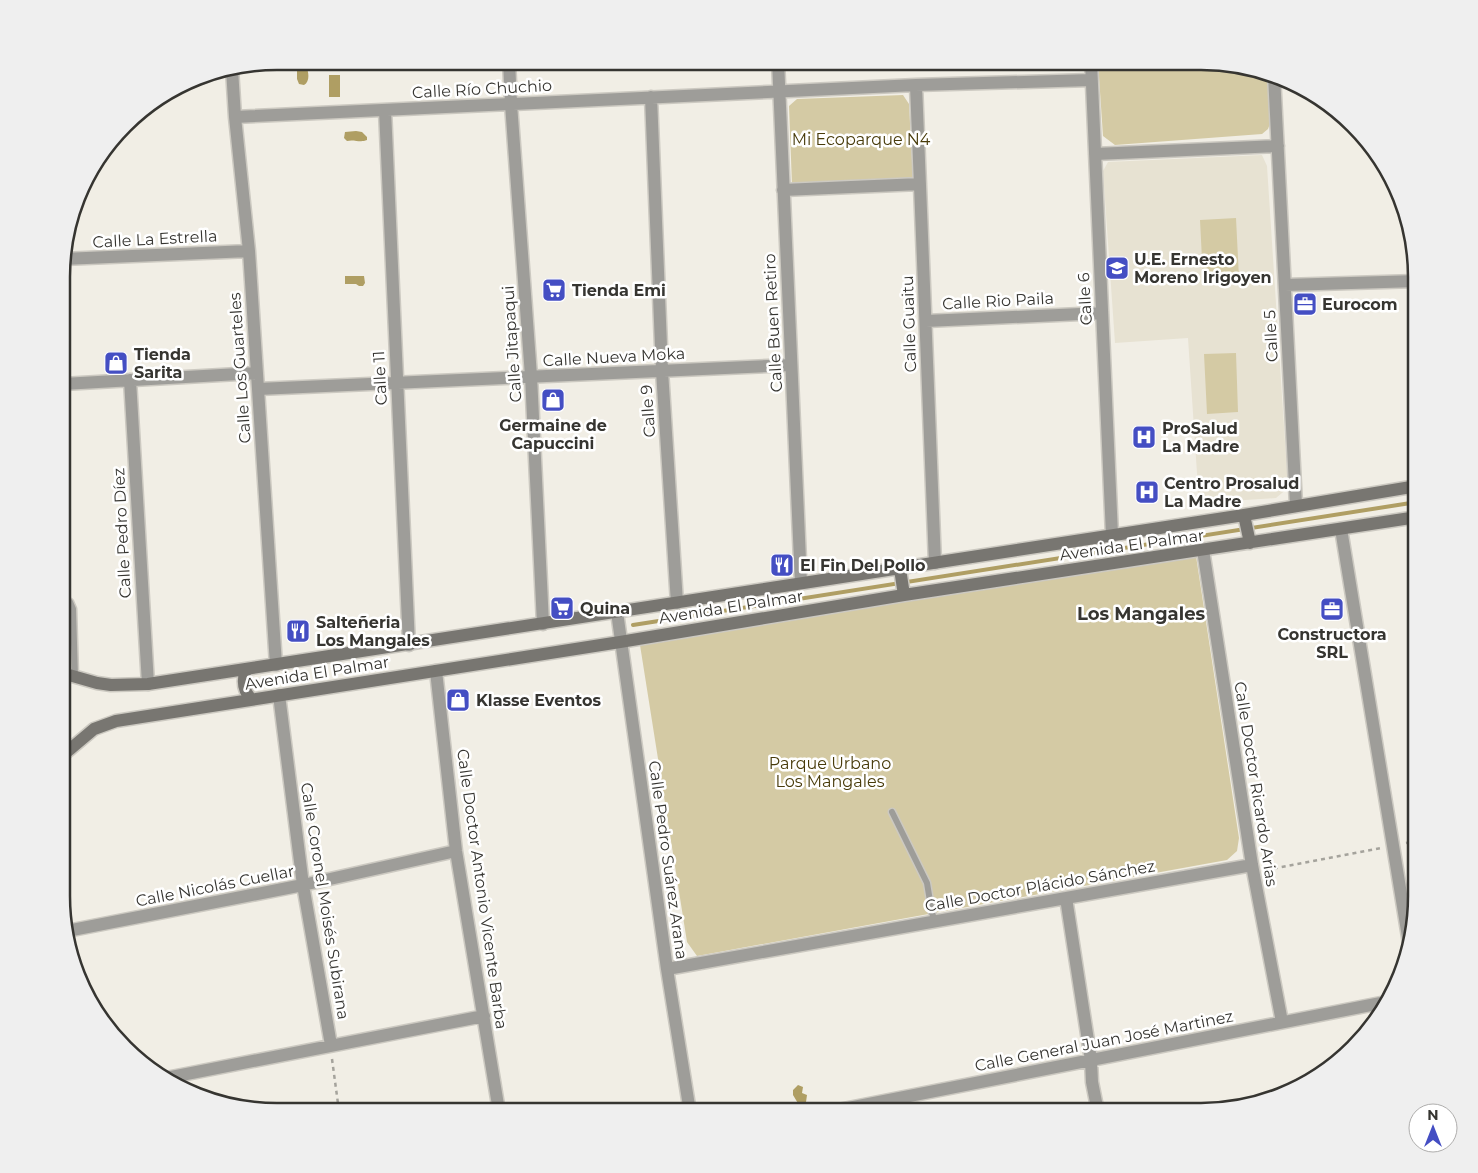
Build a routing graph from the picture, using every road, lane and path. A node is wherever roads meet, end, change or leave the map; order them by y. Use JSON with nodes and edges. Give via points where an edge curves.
{"nodes":[{"id":1,"x":509,"y":70,"type":"edge"},
{"id":2,"x":778,"y":70,"type":"edge"},
{"id":3,"x":1091,"y":70,"type":"edge"},
{"id":4,"x":232,"y":75,"type":"edge"},
{"id":5,"x":1092,"y":80,"type":"junction"},
{"id":6,"x":916,"y":84,"type":"junction"},
{"id":7,"x":1274,"y":84,"type":"edge"},
{"id":8,"x":779,"y":91,"type":"junction"},
{"id":9,"x":651,"y":97,"type":"junction"},
{"id":10,"x":511,"y":104,"type":"junction"},
{"id":11,"x":385,"y":110,"type":"junction"},
{"id":12,"x":234,"y":117,"type":"junction"},
{"id":13,"x":1278,"y":146,"type":"junction"},
{"id":14,"x":1095,"y":154,"type":"junction"},
{"id":15,"x":920,"y":184,"type":"junction"},
{"id":16,"x":784,"y":190,"type":"junction"},
{"id":17,"x":249,"y":251,"type":"junction"},
{"id":18,"x":71,"y":259,"type":"edge"},
{"id":19,"x":1408,"y":281,"type":"edge"},
{"id":20,"x":1285,"y":285,"type":"junction"},
{"id":21,"x":1102,"y":313,"type":"junction"},
{"id":22,"x":926,"y":321,"type":"junction"},
{"id":23,"x":791,"y":365,"type":"junction"},
{"id":24,"x":662,"y":371,"type":"junction"},
{"id":25,"x":257,"y":373,"type":"junction"},
{"id":26,"x":531,"y":376,"type":"junction"},
{"id":27,"x":130,"y":380,"type":"junction"},
{"id":28,"x":397,"y":383,"type":"junction"},
{"id":29,"x":70,"y":384,"type":"edge"},
{"id":30,"x":258,"y":389,"type":"junction"},
{"id":31,"x":1408,"y":487,"type":"edge"},
{"id":32,"x":1296,"y":505,"type":"junction"},
{"id":33,"x":1245,"y":518,"type":"junction"},
{"id":34,"x":1408,"y":518,"type":"edge"},
{"id":35,"x":1341,"y":529,"type":"junction"},
{"id":36,"x":1112,"y":535,"type":"junction"},
{"id":37,"x":1249,"y":540,"type":"junction"},
{"id":38,"x":1203,"y":550,"type":"junction"},
{"id":39,"x":935,"y":563,"type":"junction"},
{"id":40,"x":901,"y":572,"type":"junction"},
{"id":41,"x":800,"y":583,"type":"junction"},
{"id":42,"x":903,"y":591,"type":"junction"},
{"id":43,"x":70,"y":602,"type":"edge"},
{"id":44,"x":677,"y":603,"type":"junction"},
{"id":45,"x":617,"y":612,"type":"junction"},
{"id":46,"x":544,"y":624,"type":"junction"},
{"id":47,"x":620,"y":642,"type":"junction"},
{"id":48,"x":409,"y":645,"type":"junction"},
{"id":49,"x":276,"y":665,"type":"junction"},
{"id":50,"x":246,"y":670,"type":"junction"},
{"id":51,"x":436,"y":671,"type":"junction"},
{"id":52,"x":70,"y":676,"type":"edge"},
{"id":53,"x":75,"y":678,"type":"junction"},
{"id":54,"x":148,"y":684,"type":"junction"},
{"id":55,"x":279,"y":695,"type":"junction"},
{"id":56,"x":251,"y":699,"type":"junction"},
{"id":57,"x":70,"y":749,"type":"edge"},
{"id":58,"x":892,"y":812,"type":"dead end"},
{"id":59,"x":1408,"y":843,"type":"edge"},
{"id":60,"x":1392,"y":846,"type":"junction"},
{"id":61,"x":456,"y":851,"type":"junction"},
{"id":62,"x":1252,"y":865,"type":"junction"},
{"id":63,"x":303,"y":885,"type":"junction"},
{"id":64,"x":1066,"y":898,"type":"junction"},
{"id":65,"x":935,"y":921,"type":"junction"},
{"id":66,"x":1406,"y":925,"type":"edge"},
{"id":67,"x":73,"y":929,"type":"edge"},
{"id":68,"x":667,"y":969,"type":"junction"},
{"id":69,"x":1378,"y":1004,"type":"edge"},
{"id":70,"x":484,"y":1016,"type":"junction"},
{"id":71,"x":1282,"y":1022,"type":"junction"},
{"id":72,"x":330,"y":1045,"type":"junction"},
{"id":73,"x":1091,"y":1060,"type":"junction"},
{"id":74,"x":175,"y":1076,"type":"edge"},
{"id":75,"x":338,"y":1103,"type":"edge"},
{"id":76,"x":498,"y":1103,"type":"edge"},
{"id":77,"x":689,"y":1103,"type":"edge"},
{"id":78,"x":874,"y":1103,"type":"edge"},
{"id":79,"x":1096,"y":1103,"type":"edge"}],
"edges":[{"from":1,"to":10,"type":"street","name":"Calle Jitapaqui"},
{"from":2,"to":8,"type":"street","name":"Calle Buen Retiro"},
{"from":3,"to":5,"type":"street","name":"Calle 6"},
{"from":4,"to":12,"type":"street","name":"Calle Los Guarteles"},
{"from":5,"to":6,"type":"street","name":"Calle Río Chuchio"},
{"from":5,"to":14,"type":"street","name":"Calle 6"},
{"from":6,"to":8,"type":"street","name":"Calle Río Chuchio"},
{"from":6,"to":15,"type":"street","name":"Calle Guaitu"},
{"from":7,"to":13,"type":"street","name":"Calle 5"},
{"from":8,"to":9,"type":"street","name":"Calle Río Chuchio"},
{"from":8,"to":16,"type":"street","name":"Calle Buen Retiro"},
{"from":9,"to":10,"type":"street","name":"Calle Río Chuchio"},
{"from":9,"to":24,"type":"street","name":"Calle 9"},
{"from":10,"to":11,"type":"street","name":"Calle Río Chuchio"},
{"from":10,"to":26,"type":"street","name":"Calle Jitapaqui"},
{"from":11,"to":12,"type":"street","name":"Calle Río Chuchio"},
{"from":11,"to":28,"type":"street","name":"Calle 11"},
{"from":12,"to":17,"type":"street","name":"Calle Los Guarteles"},
{"from":13,"to":14,"type":"street"},
{"from":13,"to":20,"type":"street","name":"Calle 5"},
{"from":14,"to":21,"type":"street","name":"Calle 6"},
{"from":15,"to":16,"type":"street"},
{"from":15,"to":22,"type":"street","name":"Calle Guaitu"},
{"from":16,"to":23,"type":"street","name":"Calle Buen Retiro"},
{"from":17,"to":18,"type":"street","name":"Calle La Estrella"},
{"from":17,"to":25,"type":"street","name":"Calle Los Guarteles"},
{"from":19,"to":20,"type":"street"},
{"from":20,"to":32,"type":"street","name":"Calle 5"},
{"from":21,"to":22,"type":"street","name":"Calle Rio Paila"},
{"from":21,"to":36,"type":"street","name":"Calle 6"},
{"from":22,"to":39,"type":"street","name":"Calle Guaitu"},
{"from":23,"to":24,"type":"street","name":"Calle Nueva Moka"},
{"from":23,"to":41,"type":"street","name":"Calle Buen Retiro"},
{"from":24,"to":26,"type":"street","name":"Calle Nueva Moka"},
{"from":24,"to":44,"type":"street","name":"Calle 9"},
{"from":25,"to":27,"type":"street"},
{"from":25,"to":30,"type":"street","name":"Calle Los Guarteles"},
{"from":26,"to":28,"type":"street","name":"Calle Nueva Moka"},
{"from":26,"to":46,"type":"street","name":"Calle Jitapaqui"},
{"from":27,"to":29,"type":"street"},
{"from":27,"to":54,"type":"street","name":"Calle Pedro Díez"},
{"from":28,"to":30,"type":"street","name":"Calle Nueva Moka"},
{"from":28,"to":48,"type":"street","name":"Calle 11"},
{"from":30,"to":49,"type":"street","name":"Calle Los Guarteles"},
{"from":31,"to":32,"type":"street","name":"Avenida El Palmar"},
{"from":32,"to":33,"type":"street","name":"Avenida El Palmar"},
{"from":33,"to":36,"type":"street","name":"Avenida El Palmar"},
{"from":33,"to":37,"type":"street"},
{"from":34,"to":35,"type":"street","name":"Avenida El Palmar"},
{"from":35,"to":37,"type":"street","name":"Avenida El Palmar"},
{"from":35,"to":60,"type":"street"},
{"from":36,"to":39,"type":"street","name":"Avenida El Palmar"},
{"from":37,"to":38,"type":"street","name":"Avenida El Palmar"},
{"from":38,"to":42,"type":"street","name":"Avenida El Palmar"},
{"from":38,"to":62,"type":"street","name":"Calle Doctor Ricardo Arias"},
{"from":39,"to":40,"type":"street","name":"Avenida El Palmar"},
{"from":40,"to":41,"type":"street","name":"Avenida El Palmar"},
{"from":40,"to":42,"type":"street"},
{"from":41,"to":44,"type":"street","name":"Avenida El Palmar"},
{"from":42,"to":47,"type":"street","name":"Avenida El Palmar"},
{"from":43,"to":53,"type":"lane","via":[[73,609]]},
{"from":44,"to":45,"type":"street","name":"Avenida El Palmar"},
{"from":45,"to":46,"type":"street","name":"Avenida El Palmar"},
{"from":45,"to":47,"type":"street","name":"Calle Pedro Suárez Arana"},
{"from":46,"to":48,"type":"street","name":"Avenida El Palmar"},
{"from":47,"to":51,"type":"street","name":"Avenida El Palmar"},
{"from":47,"to":68,"type":"street","name":"Calle Pedro Suárez Arana"},
{"from":48,"to":49,"type":"street","name":"Avenida El Palmar"},
{"from":49,"to":50,"type":"street","name":"Avenida El Palmar"},
{"from":50,"to":54,"type":"street","name":"Avenida El Palmar"},
{"from":50,"to":56,"type":"street","via":[[243,682]]},
{"from":51,"to":55,"type":"street","name":"Avenida El Palmar"},
{"from":51,"to":61,"type":"street","name":"Calle Doctor Antonio Vicente Barba"},
{"from":52,"to":53,"type":"street","name":"Avenida El Palmar"},
{"from":53,"to":54,"type":"street","name":"Avenida El Palmar","via":[[111,685]]},
{"from":55,"to":56,"type":"street","name":"Avenida El Palmar"},
{"from":55,"to":63,"type":"street","name":"Calle Coronel Moisés Subirana"},
{"from":56,"to":57,"type":"street","name":"Avenida El Palmar","via":[[116,721],[94,729]]},
{"from":58,"to":65,"type":"lane","via":[[927,883]]},
{"from":59,"to":60,"type":"path"},
{"from":60,"to":62,"type":"path","via":[[1260,871]]},
{"from":60,"to":66,"type":"street"},
{"from":61,"to":63,"type":"street","name":"Calle Nicolás Cuellar"},
{"from":61,"to":70,"type":"street","name":"Calle Doctor Antonio Vicente Barba"},
{"from":62,"to":64,"type":"street","name":"Calle Doctor Plácido Sánchez"},
{"from":62,"to":71,"type":"street","name":"Calle Doctor Ricardo Arias"},
{"from":63,"to":67,"type":"street","name":"Calle Nicolás Cuellar"},
{"from":63,"to":72,"type":"street","name":"Calle Coronel Moisés Subirana"},
{"from":64,"to":65,"type":"street","name":"Calle Doctor Plácido Sánchez"},
{"from":64,"to":73,"type":"street"},
{"from":65,"to":68,"type":"street","name":"Calle Doctor Plácido Sánchez"},
{"from":68,"to":77,"type":"street","name":"Calle Pedro Suárez Arana"},
{"from":69,"to":71,"type":"street","name":"Calle General Juan José Martinez"},
{"from":70,"to":72,"type":"street"},
{"from":70,"to":76,"type":"street","name":"Calle Doctor Antonio Vicente Barba"},
{"from":71,"to":73,"type":"street","name":"Calle General Juan José Martinez"},
{"from":72,"to":74,"type":"street"},
{"from":72,"to":75,"type":"path"},
{"from":73,"to":78,"type":"street","name":"Calle General Juan José Martinez"},
{"from":73,"to":79,"type":"street"}]}
